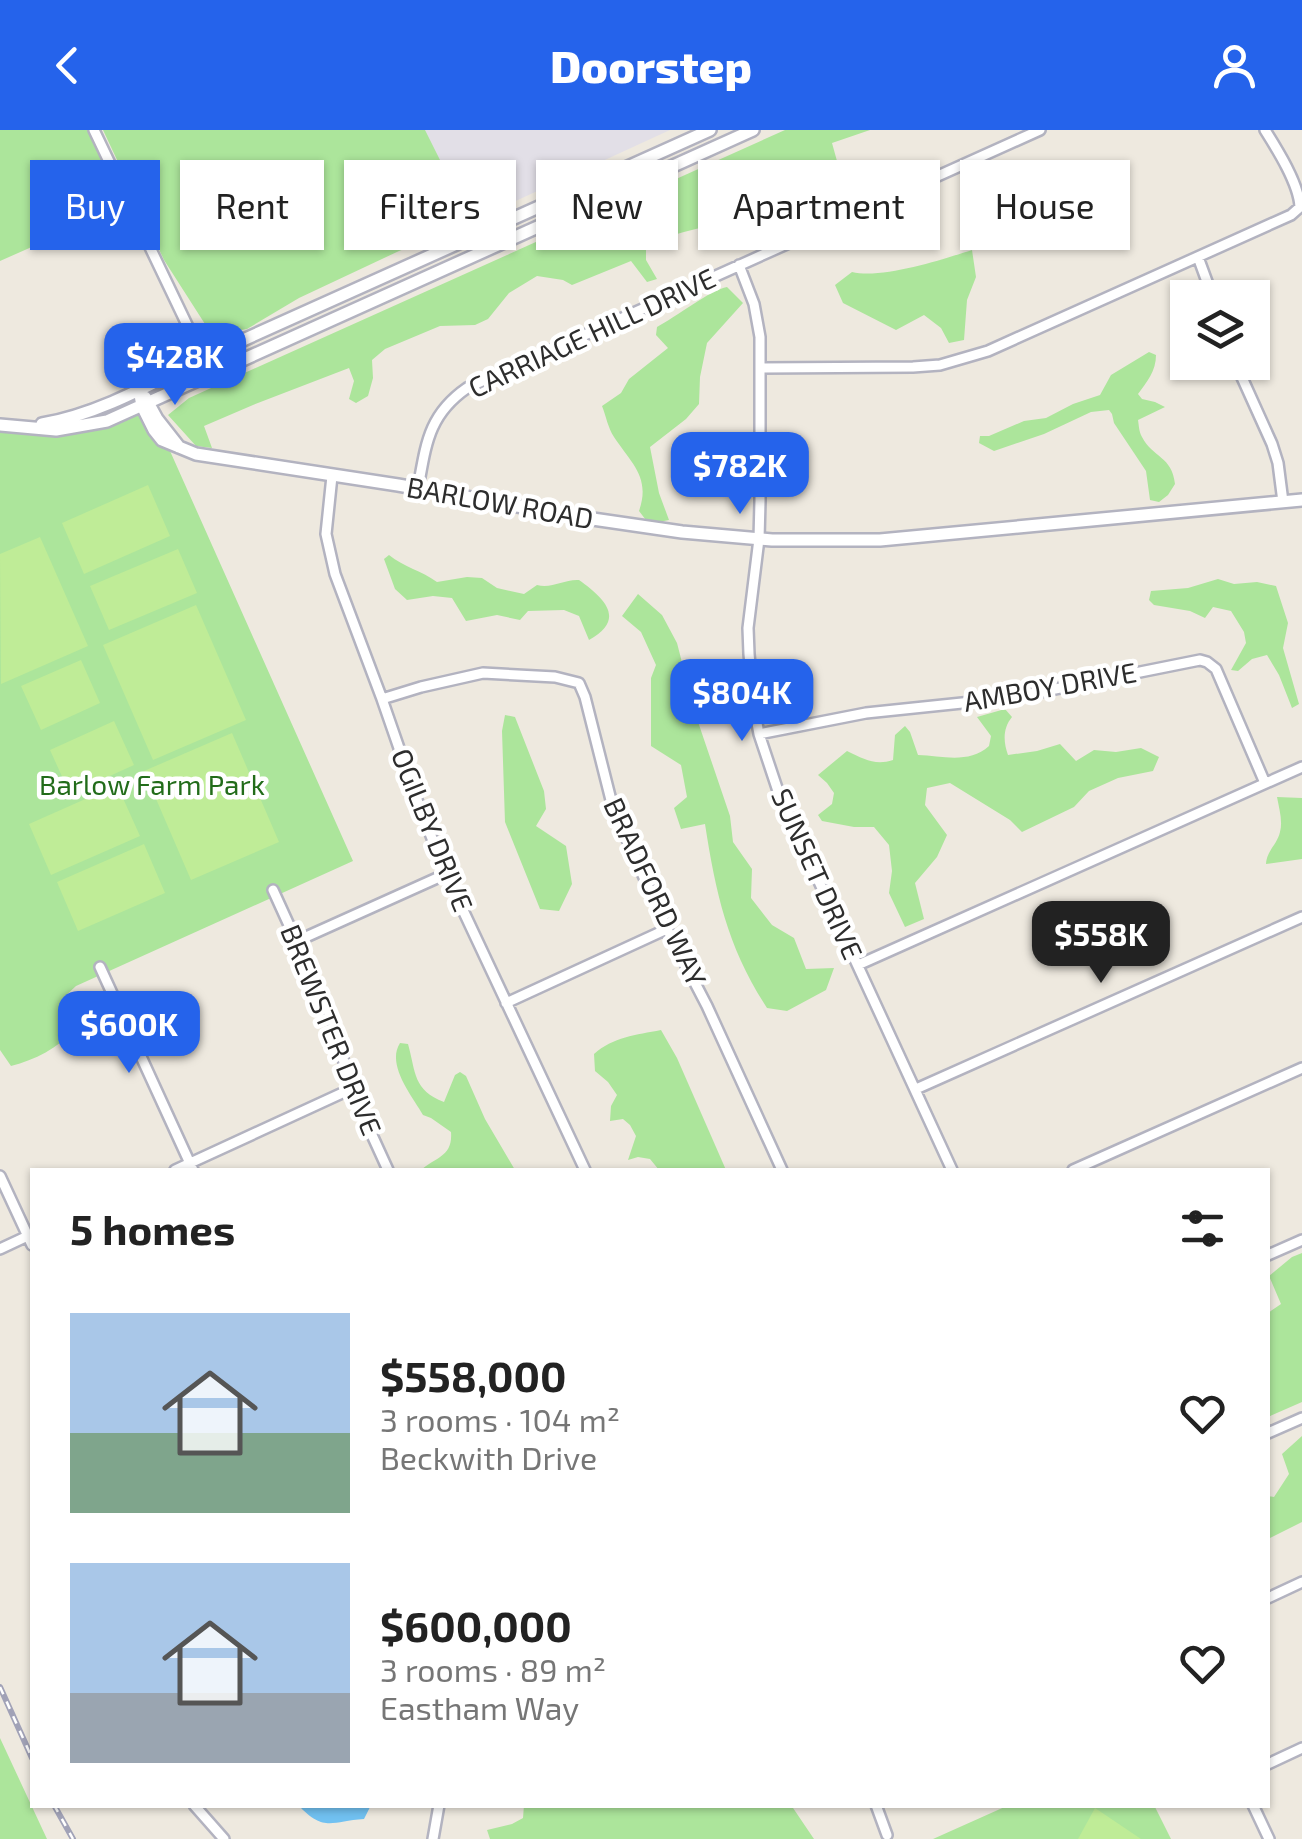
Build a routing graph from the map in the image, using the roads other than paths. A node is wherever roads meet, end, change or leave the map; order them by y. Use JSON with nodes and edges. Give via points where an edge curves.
{"nodes":[{"id":1,"x":94,"y":130,"type":"edge"},
{"id":2,"x":753,"y":130,"type":"edge"},
{"id":3,"x":1040,"y":130,"type":"edge"},
{"id":4,"x":1265,"y":130,"type":"edge"},
{"id":5,"x":705,"y":132,"type":"edge"},
{"id":6,"x":708,"y":150,"type":"junction"},
{"id":7,"x":1300,"y":206,"type":"edge"},
{"id":8,"x":1198,"y":257,"type":"junction"},
{"id":9,"x":739,"y":265,"type":"junction"},
{"id":10,"x":1206,"y":280,"type":"edge"},
{"id":11,"x":203,"y":358,"type":"junction"},
{"id":12,"x":760,"y":368,"type":"junction"},
{"id":13,"x":211,"y":375,"type":"junction"},
{"id":14,"x":1243,"y":380,"type":"edge"},
{"id":15,"x":139,"y":389,"type":"junction"},
{"id":16,"x":146,"y":404,"type":"junction"},
{"id":17,"x":0,"y":425,"type":"edge"},
{"id":18,"x":28,"y":426,"type":"junction"},
{"id":19,"x":332,"y":476,"type":"junction"},
{"id":20,"x":418,"y":488,"type":"junction"},
{"id":21,"x":1302,"y":500,"type":"edge"},
{"id":22,"x":1283,"y":502,"type":"junction"},
{"id":23,"x":758,"y":540,"type":"junction"},
{"id":24,"x":382,"y":700,"type":"junction"},
{"id":25,"x":760,"y":734,"type":"junction"},
{"id":26,"x":1302,"y":767,"type":"edge"},
{"id":27,"x":1266,"y":783,"type":"junction"},
{"id":28,"x":446,"y":874,"type":"junction"},
{"id":29,"x":273,"y":890,"type":"dead end"},
{"id":30,"x":1302,"y":917,"type":"edge"},
{"id":31,"x":667,"y":929,"type":"junction"},
{"id":32,"x":298,"y":942,"type":"junction"},
{"id":33,"x":858,"y":965,"type":"junction"},
{"id":34,"x":100,"y":967,"type":"dead end"},
{"id":35,"x":506,"y":1003,"type":"junction"},
{"id":36,"x":1302,"y":1068,"type":"edge"},
{"id":37,"x":351,"y":1089,"type":"junction"},
{"id":38,"x":916,"y":1090,"type":"junction"},
{"id":39,"x":192,"y":1166,"type":"edge"},
{"id":40,"x":387,"y":1168,"type":"edge"},
{"id":41,"x":584,"y":1168,"type":"edge"},
{"id":42,"x":781,"y":1168,"type":"edge"},
{"id":43,"x":951,"y":1168,"type":"edge"},
{"id":44,"x":1077,"y":1168,"type":"edge"},
{"id":45,"x":0,"y":1176,"type":"edge"},
{"id":46,"x":30,"y":1236,"type":"edge"},
{"id":47,"x":30,"y":1238,"type":"edge"},
{"id":48,"x":1302,"y":1240,"type":"edge"},
{"id":49,"x":0,"y":1249,"type":"edge"},
{"id":50,"x":1270,"y":1255,"type":"edge"},
{"id":51,"x":1302,"y":1418,"type":"edge"},
{"id":52,"x":1270,"y":1433,"type":"edge"},
{"id":53,"x":1302,"y":1582,"type":"edge"},
{"id":54,"x":1270,"y":1597,"type":"edge"},
{"id":55,"x":1302,"y":1748,"type":"edge"},
{"id":56,"x":1270,"y":1763,"type":"edge"},
{"id":57,"x":196,"y":1808,"type":"edge"},
{"id":58,"x":438,"y":1808,"type":"edge"},
{"id":59,"x":877,"y":1808,"type":"edge"},
{"id":60,"x":1254,"y":1808,"type":"edge"},
{"id":61,"x":887,"y":1835,"type":"dead end"},
{"id":62,"x":224,"y":1839,"type":"edge"},
{"id":63,"x":433,"y":1839,"type":"edge"},
{"id":64,"x":1268,"y":1839,"type":"edge"}],
"edges":[{"from":1,"to":11,"type":"street"},
{"from":2,"to":6,"type":"street"},
{"from":3,"to":9,"type":"street","name":"CARRIAGE HILL DRIVE"},
{"from":4,"to":7,"type":"street"},
{"from":5,"to":6,"type":"street"},
{"from":5,"to":11,"type":"street"},
{"from":6,"to":13,"type":"street"},
{"from":7,"to":8,"type":"street"},
{"from":8,"to":10,"type":"street"},
{"from":8,"to":12,"type":"street","via":[[990,350],[940,365]]},
{"from":9,"to":12,"type":"street","name":"SUNSET DRIVE","via":[[758,318]]},
{"from":9,"to":20,"type":"street","name":"CARRIAGE HILL DRIVE","via":[[462,392],[430,433]]},
{"from":11,"to":13,"type":"street"},
{"from":11,"to":15,"type":"street"},
{"from":12,"to":23,"type":"street","name":"SUNSET DRIVE"},
{"from":13,"to":16,"type":"street"},
{"from":14,"to":22,"type":"street","via":[[1272,444]]},
{"from":15,"to":16,"type":"street","name":"BARLOW ROAD"},
{"from":15,"to":18,"type":"street","via":[[64,420]]},
{"from":16,"to":18,"type":"street","via":[[74,428]]},
{"from":16,"to":19,"type":"street","name":"BARLOW ROAD","via":[[154,430],[179,448]]},
{"from":17,"to":18,"type":"street"},
{"from":19,"to":20,"type":"street","name":"BARLOW ROAD"},
{"from":19,"to":24,"type":"street","name":"OGILBY DRIVE","via":[[329,552]]},
{"from":20,"to":23,"type":"street","name":"BARLOW ROAD","via":[[579,518]]},
{"from":21,"to":22,"type":"street","name":"BARLOW ROAD"},
{"from":22,"to":23,"type":"street","name":"BARLOW ROAD","via":[[880,540]]},
{"from":23,"to":25,"type":"street","name":"SUNSET DRIVE","via":[[748,628]]},
{"from":24,"to":28,"type":"street","name":"OGILBY DRIVE"},
{"from":24,"to":31,"type":"street","name":"BRADFORD WAY","via":[[483,673],[579,683],[613,808]]},
{"from":25,"to":27,"type":"street","name":"AMBOY DRIVE","via":[[866,713],[1010,698],[1200,660],[1216,669]]},
{"from":25,"to":33,"type":"street","name":"SUNSET DRIVE","via":[[780,797]]},
{"from":26,"to":27,"type":"street"},
{"from":27,"to":33,"type":"street"},
{"from":28,"to":32,"type":"street"},
{"from":28,"to":35,"type":"street","name":"OGILBY DRIVE"},
{"from":29,"to":32,"type":"street","name":"BREWSTER DRIVE"},
{"from":30,"to":38,"type":"street"},
{"from":31,"to":35,"type":"street"},
{"from":31,"to":42,"type":"street","name":"BRADFORD WAY"},
{"from":32,"to":37,"type":"street","name":"BREWSTER DRIVE","via":[[334,1024]]},
{"from":33,"to":38,"type":"street","name":"SUNSET DRIVE"},
{"from":34,"to":39,"type":"street"},
{"from":35,"to":41,"type":"street","name":"OGILBY DRIVE"},
{"from":36,"to":44,"type":"street"},
{"from":37,"to":39,"type":"street"},
{"from":37,"to":40,"type":"street","name":"BREWSTER DRIVE"},
{"from":38,"to":43,"type":"street","name":"SUNSET DRIVE"},
{"from":45,"to":46,"type":"street"},
{"from":47,"to":49,"type":"street"},
{"from":48,"to":50,"type":"street"},
{"from":51,"to":52,"type":"street"},
{"from":53,"to":54,"type":"street"},
{"from":55,"to":56,"type":"street"},
{"from":57,"to":62,"type":"street"},
{"from":58,"to":63,"type":"street"},
{"from":59,"to":61,"type":"street"},
{"from":60,"to":64,"type":"street"}]}
